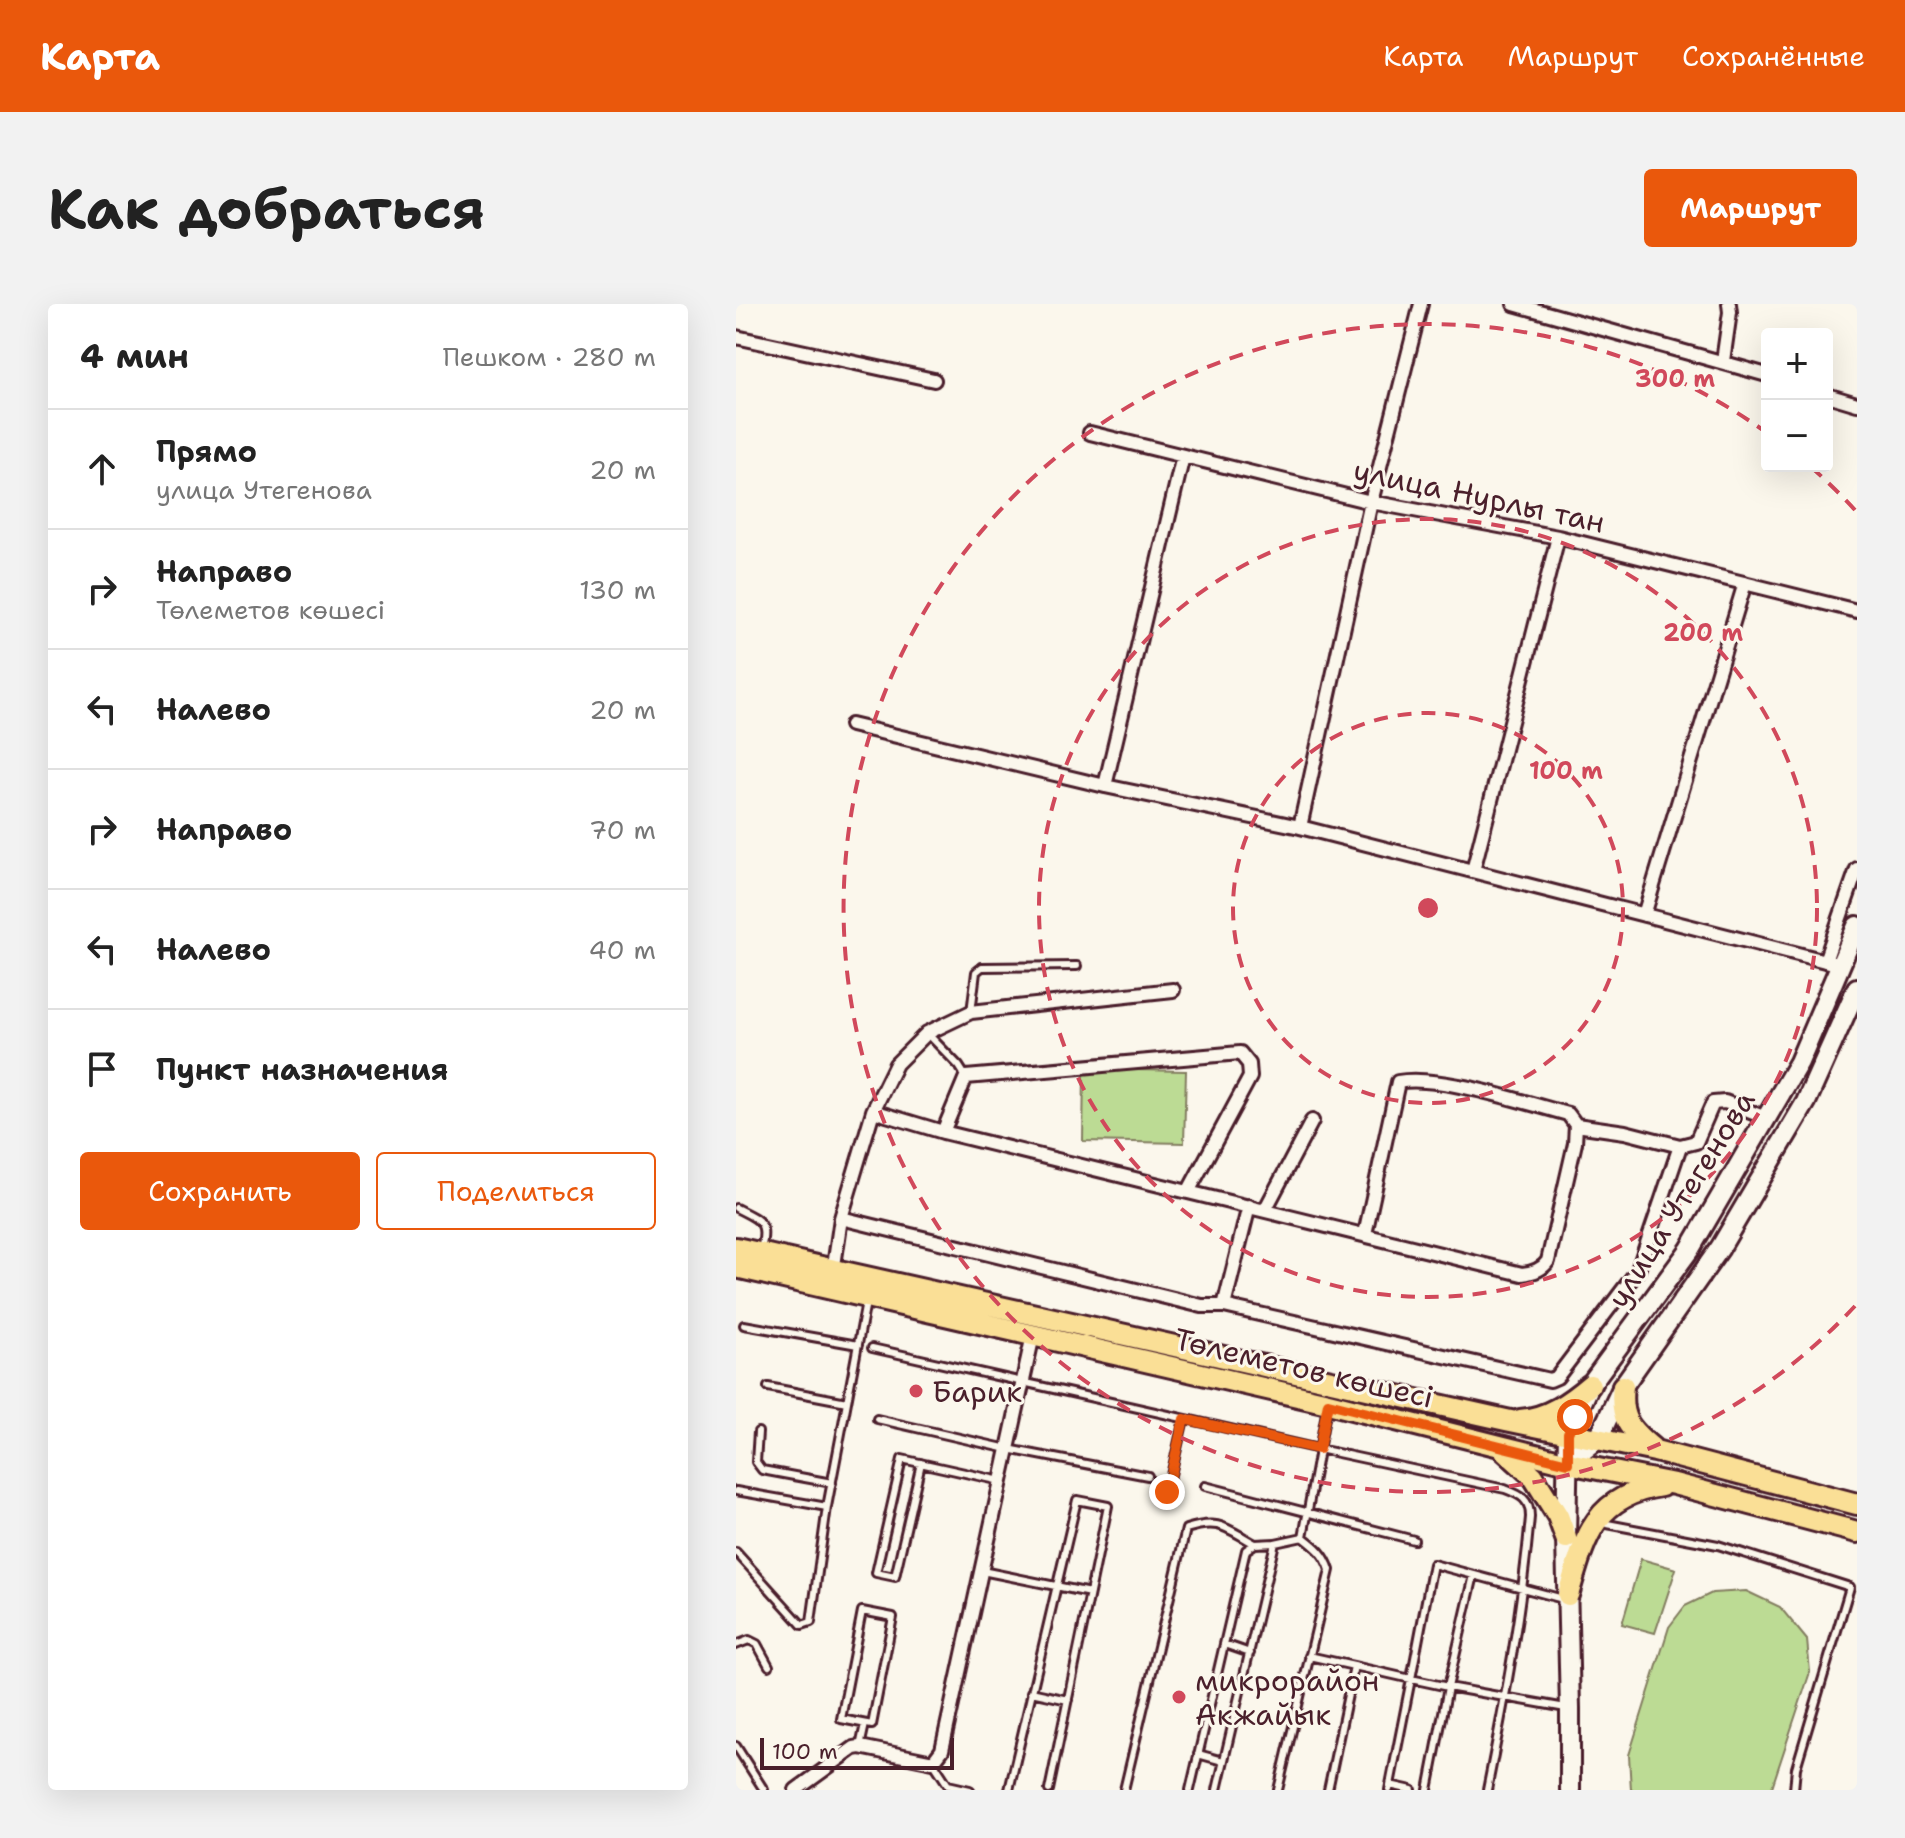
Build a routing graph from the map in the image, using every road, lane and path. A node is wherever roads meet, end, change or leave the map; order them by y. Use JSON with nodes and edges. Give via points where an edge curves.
{"nodes":[{"id":1,"x":1421,"y":304,"type":"edge"},
{"id":2,"x":1514,"y":304,"type":"edge"},
{"id":3,"x":1729,"y":304,"type":"edge"},
{"id":4,"x":736,"y":337,"type":"edge"},
{"id":5,"x":1723,"y":361,"type":"junction"},
{"id":6,"x":1761,"y":373,"type":"edge"},
{"id":7,"x":934,"y":380,"type":"dead end"},
{"id":8,"x":1833,"y":397,"type":"edge"},
{"id":9,"x":1857,"y":404,"type":"edge"},
{"id":10,"x":1090,"y":433,"type":"dead end"},
{"id":11,"x":1183,"y":456,"type":"junction"},
{"id":12,"x":1371,"y":502,"type":"junction"},
{"id":13,"x":1558,"y":537,"type":"junction"},
{"id":14,"x":1745,"y":583,"type":"junction"},
{"id":15,"x":1857,"y":611,"type":"edge"},
{"id":16,"x":851,"y":725,"type":"dead end"},
{"id":17,"x":1105,"y":786,"type":"junction"},
{"id":18,"x":1300,"y":827,"type":"junction"},
{"id":19,"x":1857,"y":869,"type":"edge"},
{"id":20,"x":1473,"y":871,"type":"junction"},
{"id":21,"x":1644,"y":915,"type":"junction"},
{"id":22,"x":1857,"y":926,"type":"edge"},
{"id":23,"x":1833,"y":963,"type":"junction"},
{"id":24,"x":1077,"y":966,"type":"dead end"},
{"id":25,"x":1857,"y":988,"type":"edge"},
{"id":26,"x":1173,"y":990,"type":"dead end"},
{"id":27,"x":971,"y":1012,"type":"junction"},
{"id":28,"x":927,"y":1033,"type":"junction"},
{"id":29,"x":966,"y":1077,"type":"junction"},
{"id":30,"x":873,"y":1111,"type":"junction"},
{"id":31,"x":1766,"y":1118,"type":"junction"},
{"id":32,"x":1312,"y":1121,"type":"dead end"},
{"id":33,"x":1576,"y":1125,"type":"junction"},
{"id":34,"x":943,"y":1132,"type":"junction"},
{"id":35,"x":1680,"y":1146,"type":"junction"},
{"id":36,"x":1188,"y":1192,"type":"junction"},
{"id":37,"x":1249,"y":1206,"type":"junction"},
{"id":38,"x":736,"y":1208,"type":"edge"},
{"id":39,"x":1265,"y":1210,"type":"junction"},
{"id":40,"x":841,"y":1218,"type":"junction"},
{"id":41,"x":1365,"y":1234,"type":"junction"},
{"id":42,"x":736,"y":1248,"type":"edge"},
{"id":43,"x":760,"y":1254,"type":"junction"},
{"id":44,"x":736,"y":1267,"type":"edge"},
{"id":45,"x":829,"y":1269,"type":"junction"},
{"id":46,"x":869,"y":1287,"type":"junction"},
{"id":47,"x":1224,"y":1306,"type":"junction"},
{"id":48,"x":744,"y":1325,"type":"dead end"},
{"id":49,"x":1033,"y":1335,"type":"junction"},
{"id":50,"x":858,"y":1345,"type":"junction"},
{"id":51,"x":872,"y":1348,"type":"dead end"},
{"id":52,"x":1023,"y":1383,"type":"junction"},
{"id":53,"x":1590,"y":1385,"type":"junction"},
{"id":54,"x":1623,"y":1386,"type":"junction"},
{"id":55,"x":768,"y":1387,"type":"dead end"},
{"id":56,"x":847,"y":1402,"type":"junction"},
{"id":57,"x":1328,"y":1403,"type":"junction"},
{"id":58,"x":877,"y":1419,"type":"dead end"},
{"id":59,"x":1184,"y":1419,"type":"junction"},
{"id":60,"x":1506,"y":1420,"type":"junction"},
{"id":61,"x":758,"y":1432,"type":"dead end"},
{"id":62,"x":1568,"y":1433,"type":"junction"},
{"id":63,"x":1598,"y":1439,"type":"junction"},
{"id":64,"x":1500,"y":1446,"type":"junction"},
{"id":65,"x":1008,"y":1449,"type":"junction"},
{"id":66,"x":1319,"y":1449,"type":"junction"},
{"id":67,"x":1655,"y":1451,"type":"junction"},
{"id":68,"x":921,"y":1463,"type":"junction"},
{"id":69,"x":1568,"y":1463,"type":"junction"},
{"id":70,"x":1148,"y":1476,"type":"dead end"},
{"id":71,"x":1001,"y":1481,"type":"junction"},
{"id":72,"x":832,"y":1483,"type":"junction"},
{"id":73,"x":1674,"y":1484,"type":"junction"},
{"id":74,"x":1205,"y":1486,"type":"dead end"},
{"id":75,"x":736,"y":1491,"type":"edge"},
{"id":76,"x":1167,"y":1492,"type":"dead end"},
{"id":77,"x":1857,"y":1504,"type":"edge"},
{"id":78,"x":827,"y":1507,"type":"junction"},
{"id":79,"x":1308,"y":1512,"type":"junction"},
{"id":80,"x":1594,"y":1521,"type":"junction"},
{"id":81,"x":1857,"y":1532,"type":"edge"},
{"id":82,"x":1303,"y":1537,"type":"junction"},
{"id":83,"x":1566,"y":1538,"type":"junction"},
{"id":84,"x":1414,"y":1540,"type":"dead end"},
{"id":85,"x":1275,"y":1543,"type":"junction"},
{"id":86,"x":1255,"y":1544,"type":"junction"},
{"id":87,"x":736,"y":1552,"type":"edge"},
{"id":88,"x":982,"y":1571,"type":"junction"},
{"id":89,"x":1474,"y":1575,"type":"junction"},
{"id":90,"x":1055,"y":1587,"type":"junction"},
{"id":91,"x":1854,"y":1588,"type":"edge"},
{"id":92,"x":1523,"y":1589,"type":"junction"},
{"id":93,"x":1090,"y":1593,"type":"junction"},
{"id":94,"x":1568,"y":1597,"type":"junction"},
{"id":95,"x":1224,"y":1644,"type":"junction"},
{"id":96,"x":736,"y":1645,"type":"edge"},
{"id":97,"x":1250,"y":1653,"type":"junction"},
{"id":98,"x":1309,"y":1656,"type":"junction"},
{"id":99,"x":769,"y":1666,"type":"dead end"},
{"id":100,"x":1354,"y":1666,"type":"junction"},
{"id":101,"x":1411,"y":1679,"type":"junction"},
{"id":102,"x":1448,"y":1687,"type":"junction"},
{"id":103,"x":1031,"y":1692,"type":"junction"},
{"id":104,"x":1506,"y":1697,"type":"junction"},
{"id":105,"x":1068,"y":1700,"type":"junction"},
{"id":106,"x":1570,"y":1709,"type":"junction"},
{"id":107,"x":865,"y":1724,"type":"junction"},
{"id":108,"x":736,"y":1746,"type":"edge"},
{"id":109,"x":860,"y":1747,"type":"junction"},
{"id":110,"x":1198,"y":1754,"type":"junction"},
{"id":111,"x":1223,"y":1761,"type":"junction"},
{"id":112,"x":933,"y":1762,"type":"junction"},
{"id":113,"x":1389,"y":1787,"type":"edge"},
{"id":114,"x":764,"y":1790,"type":"edge"},
{"id":115,"x":796,"y":1790,"type":"edge"},
{"id":116,"x":970,"y":1790,"type":"edge"},
{"id":117,"x":1009,"y":1790,"type":"edge"},
{"id":118,"x":1049,"y":1790,"type":"edge"},
{"id":119,"x":1124,"y":1790,"type":"edge"},
{"id":120,"x":1190,"y":1790,"type":"edge"},
{"id":121,"x":1217,"y":1790,"type":"edge"},
{"id":122,"x":1278,"y":1790,"type":"edge"},
{"id":123,"x":1328,"y":1790,"type":"edge"},
{"id":124,"x":1412,"y":1790,"type":"edge"},
{"id":125,"x":1428,"y":1790,"type":"edge"},
{"id":126,"x":1487,"y":1790,"type":"edge"},
{"id":127,"x":1570,"y":1790,"type":"edge"},
{"id":128,"x":1794,"y":1790,"type":"edge"}],
"edges":[{"from":1,"to":12,"type":"street"},
{"from":2,"to":5,"type":"street"},
{"from":3,"to":5,"type":"street"},
{"from":4,"to":7,"type":"street"},
{"from":5,"to":6,"type":"street"},
{"from":8,"to":9,"type":"street"},
{"from":10,"to":11,"type":"street","name":"улица Нурлы тан"},
{"from":11,"to":12,"type":"street","name":"улица Нурлы тан"},
{"from":11,"to":17,"type":"street"},
{"from":12,"to":13,"type":"street","name":"улица Нурлы тан"},
{"from":12,"to":18,"type":"street"},
{"from":13,"to":14,"type":"street","name":"улица Нурлы тан"},
{"from":13,"to":20,"type":"street"},
{"from":14,"to":15,"type":"street","name":"улица Нурлы тан"},
{"from":14,"to":21,"type":"street"},
{"from":16,"to":17,"type":"street"},
{"from":17,"to":18,"type":"street"},
{"from":18,"to":20,"type":"street"},
{"from":19,"to":23,"type":"street"},
{"from":20,"to":21,"type":"street"},
{"from":21,"to":23,"type":"street"},
{"from":22,"to":23,"type":"main road","name":"улица Утегенова"},
{"from":23,"to":31,"type":"main road","name":"улица Утегенова","via":[[1799,1062]]},
{"from":24,"to":27,"type":"lane","via":[[982,967],[976,972]]},
{"from":25,"to":54,"type":"main road","via":[[1806,1102],[1720,1248]]},
{"from":26,"to":27,"type":"street"},
{"from":27,"to":28,"type":"street"},
{"from":28,"to":29,"type":"lane"},
{"from":28,"to":30,"type":"street","via":[[896,1064]]},
{"from":29,"to":34,"type":"street"},
{"from":29,"to":36,"type":"street","via":[[1240,1053],[1249,1064],[1250,1077]]},
{"from":30,"to":34,"type":"street"},
{"from":30,"to":40,"type":"street"},
{"from":31,"to":35,"type":"street","via":[[1725,1102],[1713,1103],[1696,1142]]},
{"from":31,"to":53,"type":"main road","name":"улица Утегенова","via":[[1690,1249]]},
{"from":32,"to":39,"type":"street"},
{"from":33,"to":35,"type":"street"},
{"from":33,"to":41,"type":"street","via":[[1550,1253],[1539,1270],[1522,1274]]},
{"from":33,"to":41,"type":"street","via":[[1568,1114],[1447,1084],[1414,1078],[1398,1082]]},
{"from":34,"to":36,"type":"street"},
{"from":35,"to":47,"type":"street","via":[[1638,1270],[1550,1380]]},
{"from":36,"to":37,"type":"street"},
{"from":37,"to":39,"type":"street"},
{"from":37,"to":47,"type":"street"},
{"from":38,"to":43,"type":"lane","via":[[761,1221],[765,1231]]},
{"from":39,"to":41,"type":"street"},
{"from":40,"to":45,"type":"street"},
{"from":40,"to":47,"type":"street","via":[[1202,1306]]},
{"from":42,"to":43,"type":"main road","name":"Төлеметов көшесі"},
{"from":43,"to":45,"type":"main road","name":"Төлеметов көшесі"},
{"from":44,"to":46,"type":"main road","name":"Төлеметов көшесі"},
{"from":45,"to":46,"type":"main road","name":"Төлеметов көшесі"},
{"from":46,"to":49,"type":"main road","name":"Төлеметов көшесі"},
{"from":46,"to":50,"type":"lane"},
{"from":46,"to":60,"type":"main road","name":"Төлеметов көшесі"},
{"from":48,"to":50,"type":"lane"},
{"from":49,"to":52,"type":"street"},
{"from":49,"to":57,"type":"main road","name":"Төлеметов көшесі"},
{"from":50,"to":56,"type":"lane"},
{"from":51,"to":52,"type":"lane"},
{"from":52,"to":59,"type":"lane"},
{"from":52,"to":65,"type":"street"},
{"from":53,"to":60,"type":"main road","via":[[1545,1414]]},
{"from":53,"to":62,"type":"main road","name":"улица Утегенова"},
{"from":54,"to":63,"type":"main road"},
{"from":54,"to":67,"type":"main road","via":[[1621,1402],[1631,1430]]},
{"from":55,"to":56,"type":"lane"},
{"from":56,"to":72,"type":"lane"},
{"from":57,"to":64,"type":"main road","name":"Төлеметов көшесі"},
{"from":57,"to":66,"type":"lane"},
{"from":58,"to":65,"type":"lane"},
{"from":59,"to":66,"type":"lane"},
{"from":59,"to":76,"type":"lane"},
{"from":60,"to":62,"type":"main road","name":"Төлеметов көшесі"},
{"from":61,"to":72,"type":"lane","via":[[756,1462],[762,1470]]},
{"from":62,"to":63,"type":"main road","name":"Төлеметов көшесі"},
{"from":62,"to":69,"type":"main road","name":"улица Утегенова"},
{"from":63,"to":67,"type":"main road","name":"Төлеметов көшесі"},
{"from":63,"to":69,"type":"main road"},
{"from":64,"to":69,"type":"main road","name":"Төлеметов көшесі"},
{"from":64,"to":83,"type":"main road","via":[[1533,1476]]},
{"from":65,"to":70,"type":"lane"},
{"from":65,"to":71,"type":"street"},
{"from":66,"to":79,"type":"lane"},
{"from":66,"to":92,"type":"lane","via":[[1505,1489],[1526,1499],[1530,1517]]},
{"from":67,"to":77,"type":"main road","name":"Төлеметов көшесі"},
{"from":68,"to":68,"type":"lane","via":[[902,1459],[876,1573],[895,1577]]},
{"from":68,"to":71,"type":"lane"},
{"from":69,"to":73,"type":"main road","name":"Төлеметов көшесі"},
{"from":69,"to":83,"type":"main road","name":"улица Утегенова"},
{"from":71,"to":88,"type":"street"},
{"from":72,"to":78,"type":"lane"},
{"from":73,"to":80,"type":"main road","via":[[1639,1489]]},
{"from":73,"to":81,"type":"main road","name":"Төлеметов көшесі"},
{"from":74,"to":79,"type":"lane"},
{"from":75,"to":78,"type":"lane"},
{"from":78,"to":87,"type":"lane","via":[[811,1622],[802,1625]]},
{"from":79,"to":82,"type":"lane"},
{"from":79,"to":84,"type":"lane"},
{"from":80,"to":91,"type":"lane","via":[[1718,1545]]},
{"from":80,"to":94,"type":"main road"},
{"from":82,"to":85,"type":"lane"},
{"from":82,"to":98,"type":"lane","via":[[1319,1550],[1330,1570]]},
{"from":83,"to":94,"type":"main road","name":"улица Утегенова"},
{"from":85,"to":86,"type":"lane"},
{"from":85,"to":97,"type":"lane"},
{"from":86,"to":95,"type":"lane","via":[[1246,1550]]},
{"from":86,"to":119,"type":"lane","via":[[1218,1523],[1186,1529]]},
{"from":88,"to":90,"type":"lane"},
{"from":88,"to":112,"type":"street","via":[[945,1740]]},
{"from":89,"to":92,"type":"lane"},
{"from":89,"to":101,"type":"lane","via":[[1433,1564]]},
{"from":89,"to":102,"type":"lane"},
{"from":90,"to":93,"type":"lane"},
{"from":90,"to":93,"type":"lane","via":[[1077,1500],[1108,1506]]},
{"from":90,"to":103,"type":"lane"},
{"from":91,"to":128,"type":"lane","via":[[1796,1768]]},
{"from":92,"to":94,"type":"lane"},
{"from":92,"to":104,"type":"lane"},
{"from":93,"to":105,"type":"lane"},
{"from":94,"to":106,"type":"main road","name":"улица Утегенова"},
{"from":95,"to":97,"type":"lane"},
{"from":95,"to":110,"type":"lane"},
{"from":96,"to":99,"type":"lane","via":[[749,1640],[757,1644]]},
{"from":97,"to":111,"type":"lane"},
{"from":98,"to":100,"type":"lane"},
{"from":98,"to":122,"type":"lane"},
{"from":100,"to":101,"type":"lane"},
{"from":100,"to":123,"type":"lane"},
{"from":101,"to":102,"type":"lane"},
{"from":101,"to":113,"type":"lane"},
{"from":102,"to":104,"type":"lane"},
{"from":102,"to":125,"type":"lane"},
{"from":103,"to":105,"type":"lane"},
{"from":103,"to":117,"type":"lane"},
{"from":104,"to":106,"type":"lane"},
{"from":104,"to":126,"type":"lane"},
{"from":105,"to":118,"type":"lane"},
{"from":106,"to":127,"type":"main road","name":"улица Утегенова"},
{"from":107,"to":107,"type":"lane","via":[[841,1719],[862,1611],[893,1617],[872,1725]]},
{"from":107,"to":109,"type":"lane"},
{"from":108,"to":114,"type":"lane"},
{"from":109,"to":112,"type":"street"},
{"from":109,"to":115,"type":"street"},
{"from":110,"to":111,"type":"lane"},
{"from":110,"to":120,"type":"lane"},
{"from":111,"to":121,"type":"lane"},
{"from":112,"to":116,"type":"lane","via":[[948,1785]]},
{"from":113,"to":124,"type":"lane"}]}
